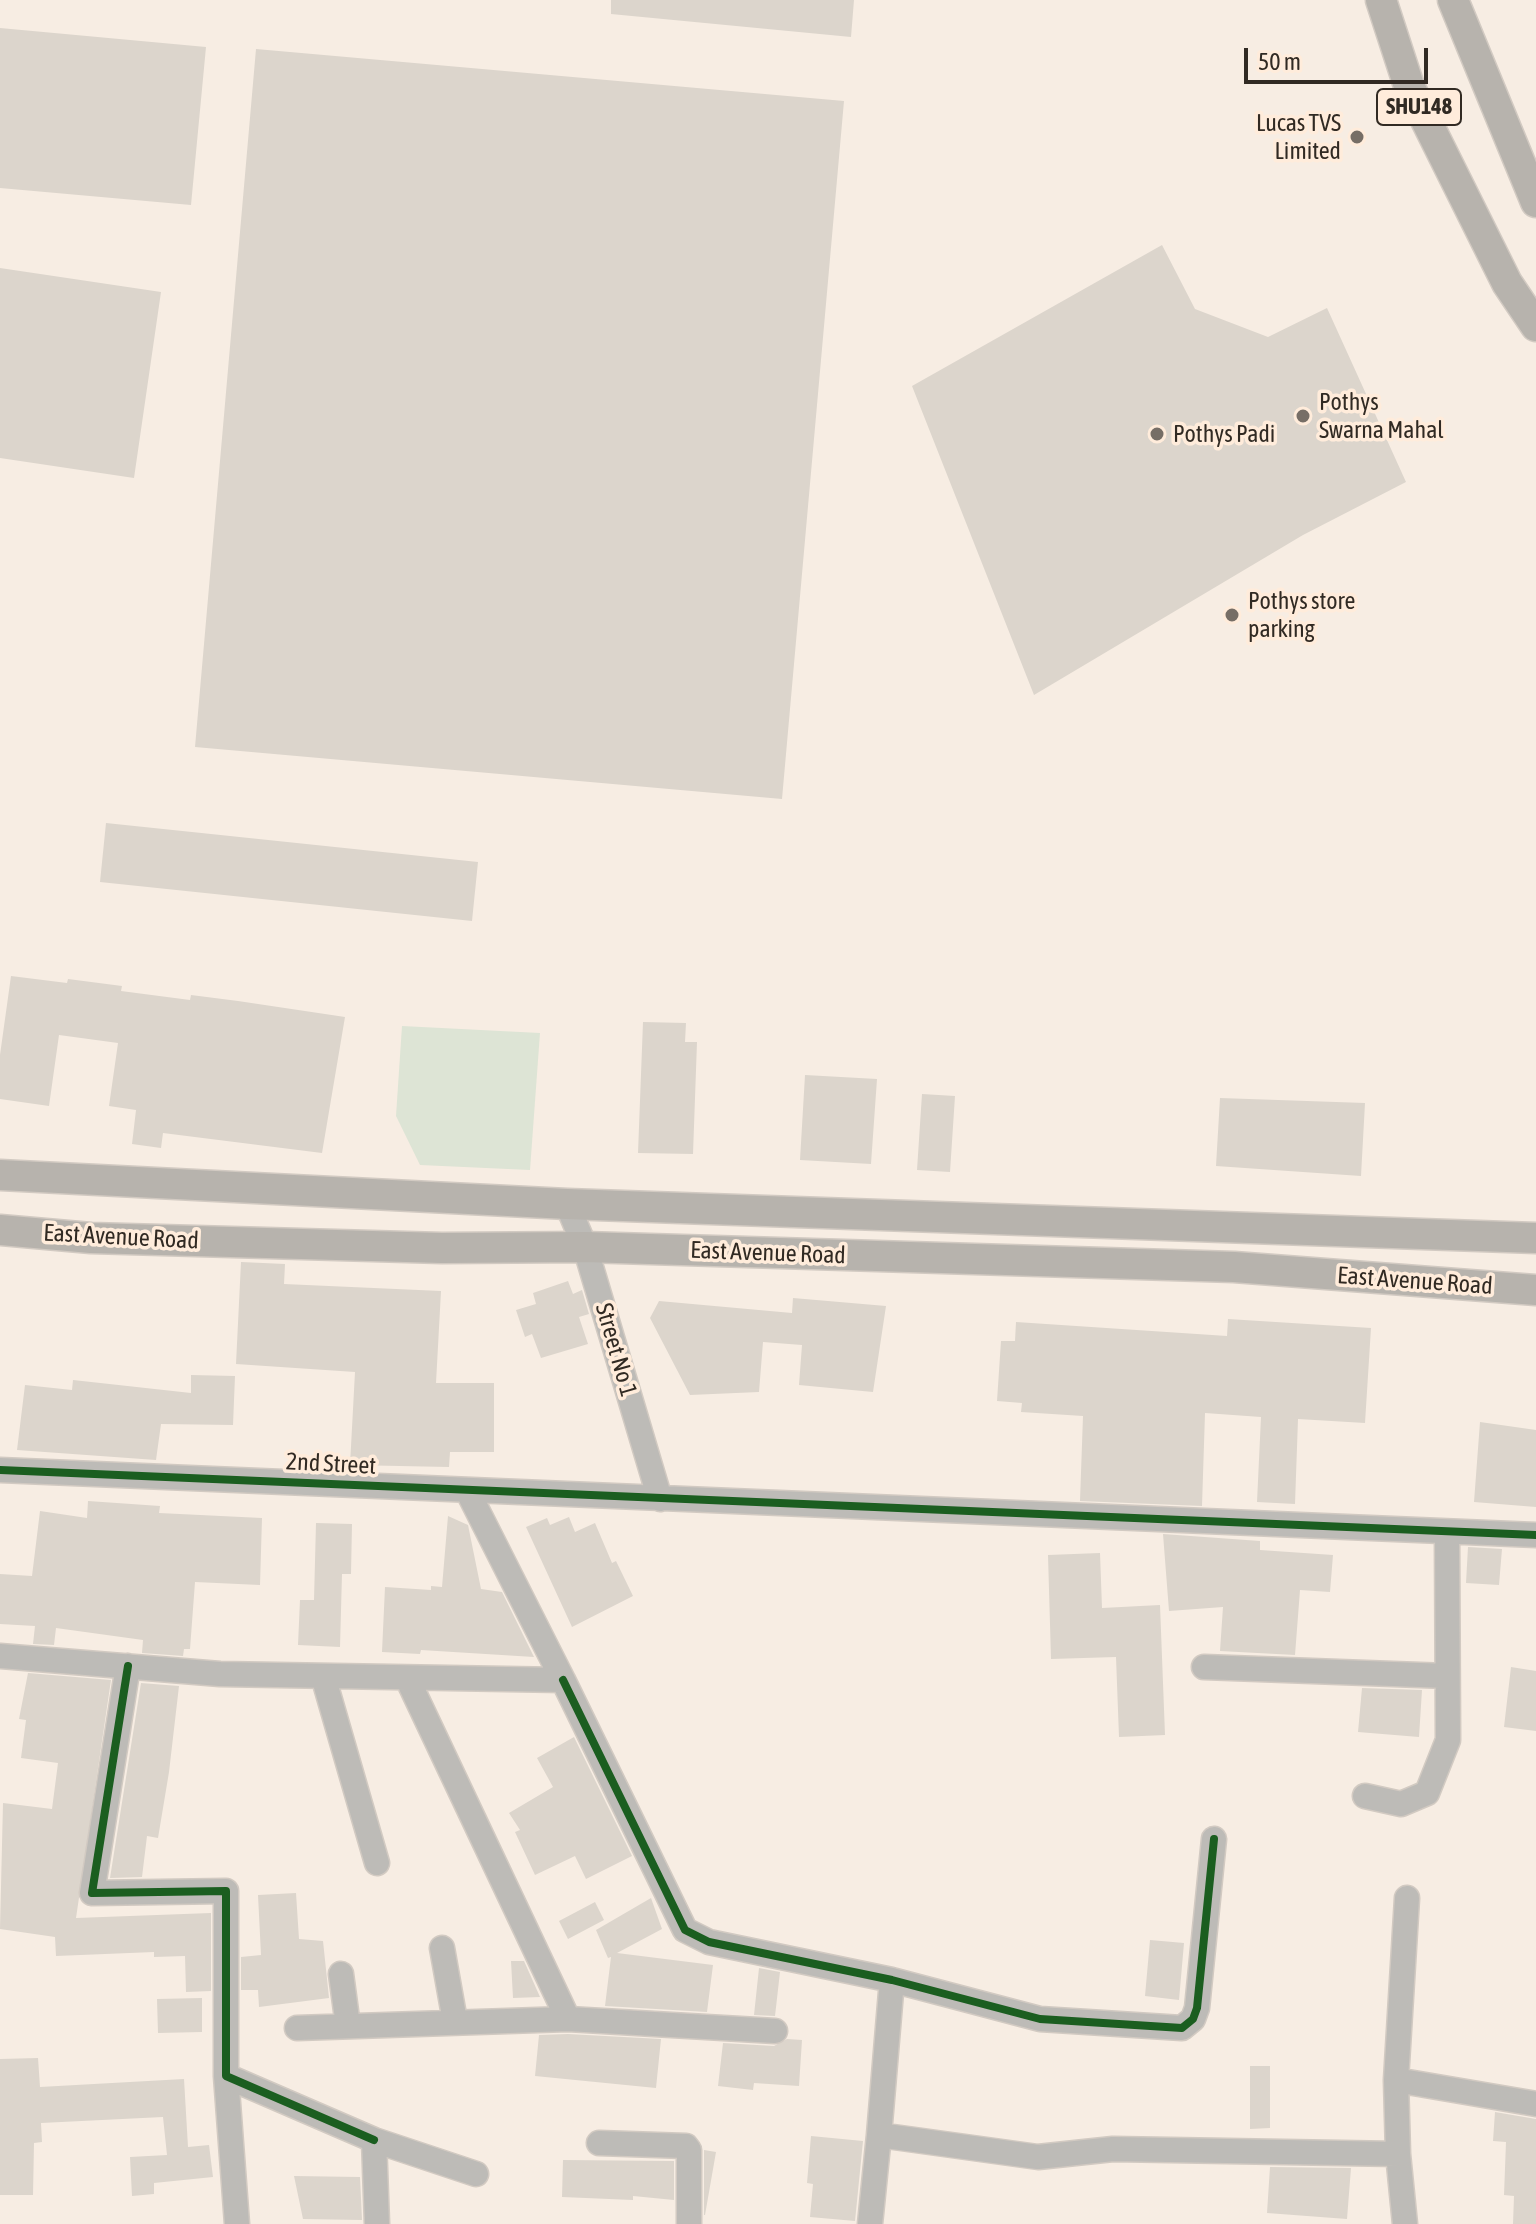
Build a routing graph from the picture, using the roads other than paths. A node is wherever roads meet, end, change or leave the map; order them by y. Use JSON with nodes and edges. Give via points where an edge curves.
{"nodes":[{"id":1,"x":1381,"y":0,"type":"edge"},
{"id":2,"x":1453,"y":0,"type":"edge"},
{"id":3,"x":1536,"y":202,"type":"edge"},
{"id":4,"x":1536,"y":326,"type":"edge"},
{"id":5,"x":0,"y":1175,"type":"edge"},
{"id":6,"x":567,"y":1204,"type":"junction"},
{"id":7,"x":0,"y":1230,"type":"edge"},
{"id":8,"x":1536,"y":1238,"type":"edge"},
{"id":9,"x":585,"y":1247,"type":"junction"},
{"id":10,"x":1536,"y":1290,"type":"edge"},
{"id":11,"x":0,"y":1470,"type":"edge"},
{"id":12,"x":467,"y":1490,"type":"junction"},
{"id":13,"x":660,"y":1499,"type":"junction"},
{"id":14,"x":1447,"y":1532,"type":"junction"},
{"id":15,"x":1536,"y":1535,"type":"edge"},
{"id":16,"x":0,"y":1656,"type":"edge"},
{"id":17,"x":128,"y":1666,"type":"junction"},
{"id":18,"x":1204,"y":1667,"type":"dead end"},
{"id":19,"x":323,"y":1676,"type":"junction"},
{"id":20,"x":1447,"y":1676,"type":"junction"},
{"id":21,"x":407,"y":1678,"type":"junction"},
{"id":22,"x":563,"y":1680,"type":"junction"},
{"id":23,"x":1365,"y":1796,"type":"dead end"},
{"id":24,"x":1214,"y":1839,"type":"dead end"},
{"id":25,"x":377,"y":1863,"type":"dead end"},
{"id":26,"x":1407,"y":1898,"type":"dead end"},
{"id":27,"x":442,"y":1948,"type":"dead end"},
{"id":28,"x":341,"y":1974,"type":"dead end"},
{"id":29,"x":892,"y":1980,"type":"junction"},
{"id":30,"x":568,"y":2019,"type":"junction"},
{"id":31,"x":455,"y":2021,"type":"junction"},
{"id":32,"x":348,"y":2026,"type":"junction"},
{"id":33,"x":297,"y":2028,"type":"dead end"},
{"id":34,"x":775,"y":2031,"type":"dead end"},
{"id":35,"x":226,"y":2076,"type":"junction"},
{"id":36,"x":1396,"y":2080,"type":"junction"},
{"id":37,"x":1536,"y":2104,"type":"edge"},
{"id":38,"x":879,"y":2135,"type":"junction"},
{"id":39,"x":374,"y":2140,"type":"junction"},
{"id":40,"x":599,"y":2143,"type":"dead end"},
{"id":41,"x":1398,"y":2154,"type":"junction"},
{"id":42,"x":476,"y":2174,"type":"dead end"},
{"id":43,"x":237,"y":2224,"type":"edge"},
{"id":44,"x":377,"y":2224,"type":"edge"},
{"id":45,"x":689,"y":2224,"type":"edge"},
{"id":46,"x":870,"y":2224,"type":"edge"},
{"id":47,"x":1405,"y":2224,"type":"edge"}],
"edges":[{"from":1,"to":4,"type":"main road","number":"SHU148","via":[[1409,86],[1507,283]]},
{"from":2,"to":3,"type":"main road","number":"SHU148"},
{"from":5,"to":6,"type":"main road","name":"East Avenue Road"},
{"from":6,"to":8,"type":"main road","name":"East Avenue Road"},
{"from":6,"to":9,"type":"street","name":"Street No 1"},
{"from":7,"to":9,"type":"main road","name":"East Avenue Road","via":[[91,1238]]},
{"from":9,"to":10,"type":"main road","name":"East Avenue Road","via":[[1234,1267]]},
{"from":9,"to":13,"type":"street","name":"Street No 1"},
{"from":11,"to":12,"type":"street","name":"2nd Street"},
{"from":12,"to":13,"type":"street","name":"2nd Street"},
{"from":12,"to":22,"type":"street"},
{"from":13,"to":14,"type":"street","name":"2nd Street"},
{"from":14,"to":15,"type":"street","name":"2nd Street"},
{"from":14,"to":20,"type":"street"},
{"from":16,"to":17,"type":"street"},
{"from":17,"to":19,"type":"street"},
{"from":17,"to":35,"type":"street","via":[[92,1893],[226,1891]]},
{"from":18,"to":20,"type":"street"},
{"from":19,"to":21,"type":"street"},
{"from":19,"to":25,"type":"street"},
{"from":20,"to":23,"type":"street","via":[[1448,1740],[1427,1793],[1401,1804]]},
{"from":21,"to":22,"type":"street"},
{"from":21,"to":30,"type":"street"},
{"from":22,"to":29,"type":"street","via":[[685,1930],[709,1942]]},
{"from":24,"to":29,"type":"street","via":[[1197,2008],[1182,2028],[1040,2019]]},
{"from":26,"to":36,"type":"street"},
{"from":27,"to":31,"type":"street"},
{"from":28,"to":32,"type":"street"},
{"from":29,"to":38,"type":"street"},
{"from":30,"to":31,"type":"street"},
{"from":30,"to":34,"type":"street"},
{"from":31,"to":32,"type":"street"},
{"from":32,"to":33,"type":"street"},
{"from":35,"to":39,"type":"street"},
{"from":35,"to":43,"type":"street"},
{"from":36,"to":37,"type":"street"},
{"from":36,"to":41,"type":"street"},
{"from":38,"to":41,"type":"street","via":[[1038,2157],[1113,2149]]},
{"from":38,"to":46,"type":"street"},
{"from":39,"to":42,"type":"street"},
{"from":39,"to":44,"type":"street"},
{"from":40,"to":45,"type":"street","via":[[686,2146]]},
{"from":41,"to":47,"type":"street"}]}
